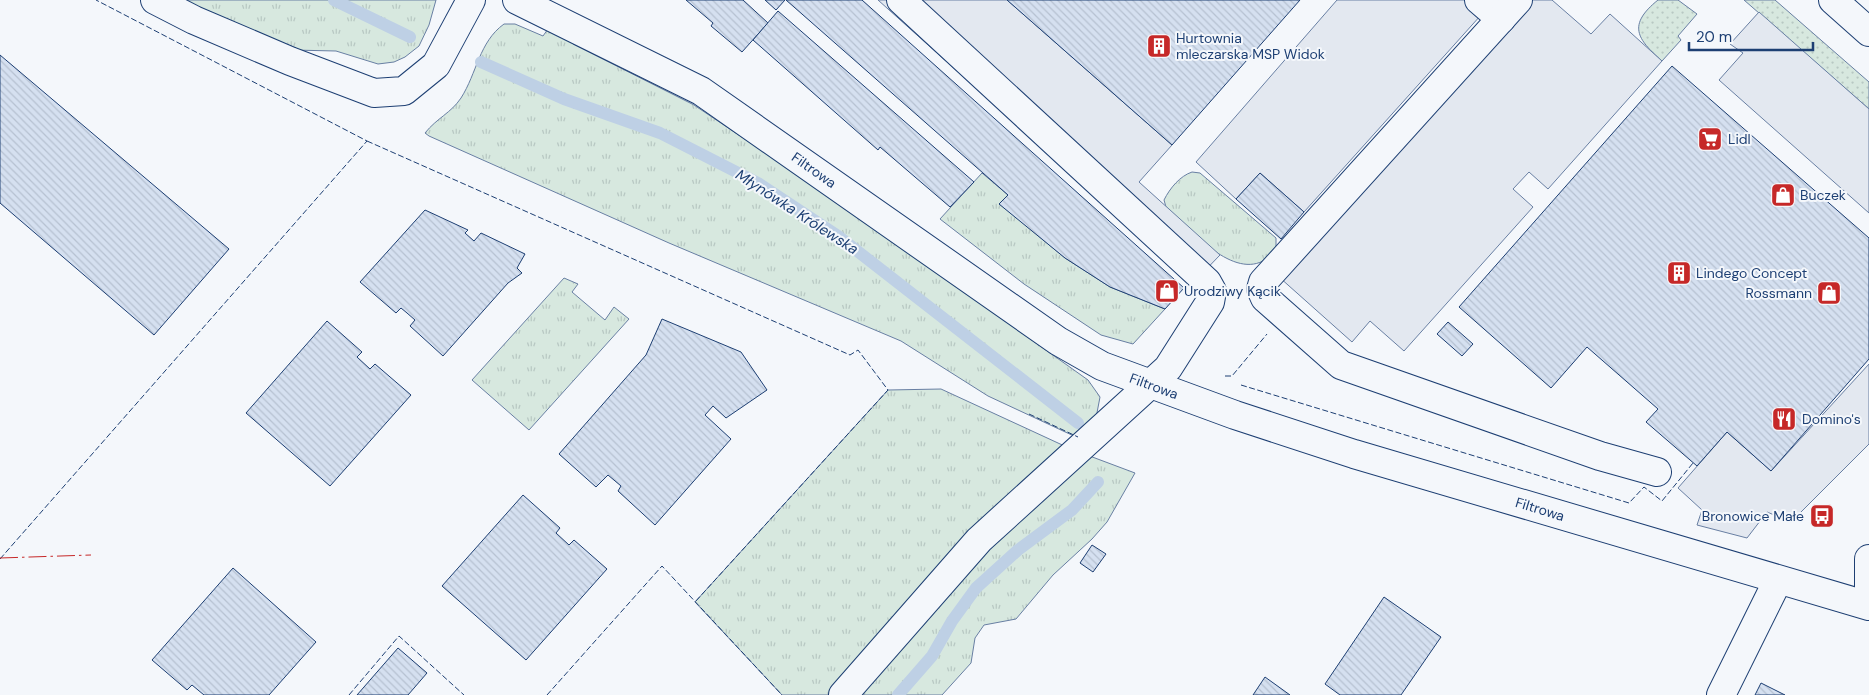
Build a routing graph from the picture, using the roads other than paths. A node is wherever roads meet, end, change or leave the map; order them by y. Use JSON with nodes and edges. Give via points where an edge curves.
{"nodes":[{"id":1,"x":155,"y":0,"type":"edge"},
{"id":2,"x":471,"y":0,"type":"edge"},
{"id":3,"x":517,"y":0,"type":"edge"},
{"id":4,"x":901,"y":0,"type":"edge"},
{"id":5,"x":1479,"y":0,"type":"edge"},
{"id":6,"x":1833,"y":0,"type":"edge"},
{"id":7,"x":1509,"y":9,"type":"edge"},
{"id":8,"x":1869,"y":32,"type":"edge"},
{"id":9,"x":1150,"y":385,"type":"junction"},
{"id":10,"x":1656,"y":472,"type":"dead end"},
{"id":11,"x":1869,"y":559,"type":"edge"},
{"id":12,"x":1778,"y":580,"type":"junction"},
{"id":13,"x":1869,"y":602,"type":"edge"},
{"id":14,"x":1869,"y":606,"type":"edge"},
{"id":15,"x":843,"y":695,"type":"edge"},
{"id":16,"x":1721,"y":695,"type":"edge"}],
"edges":[{"from":1,"to":2,"type":"street","via":[[290,61],[374,92],[404,91],[436,65]]},
{"from":3,"to":9,"type":"street","name":"Filtrowa","via":[[701,91],[1058,341],[1102,366]]},
{"from":4,"to":9,"type":"street","via":[[1207,282],[1212,291],[1210,302],[1168,368]]},
{"from":5,"to":7,"type":"street"},
{"from":6,"to":8,"type":"street"},
{"from":7,"to":10,"type":"street","via":[[1261,289],[1265,298],[1341,365],[1600,456]]},
{"from":9,"to":12,"type":"street","name":"Filtrowa","via":[[1354,454]]},
{"from":9,"to":15,"type":"street","via":[[979,540]]},
{"from":11,"to":13,"type":"street"},
{"from":12,"to":14,"type":"street","name":"Filtrowa"},
{"from":12,"to":16,"type":"street"}]}
